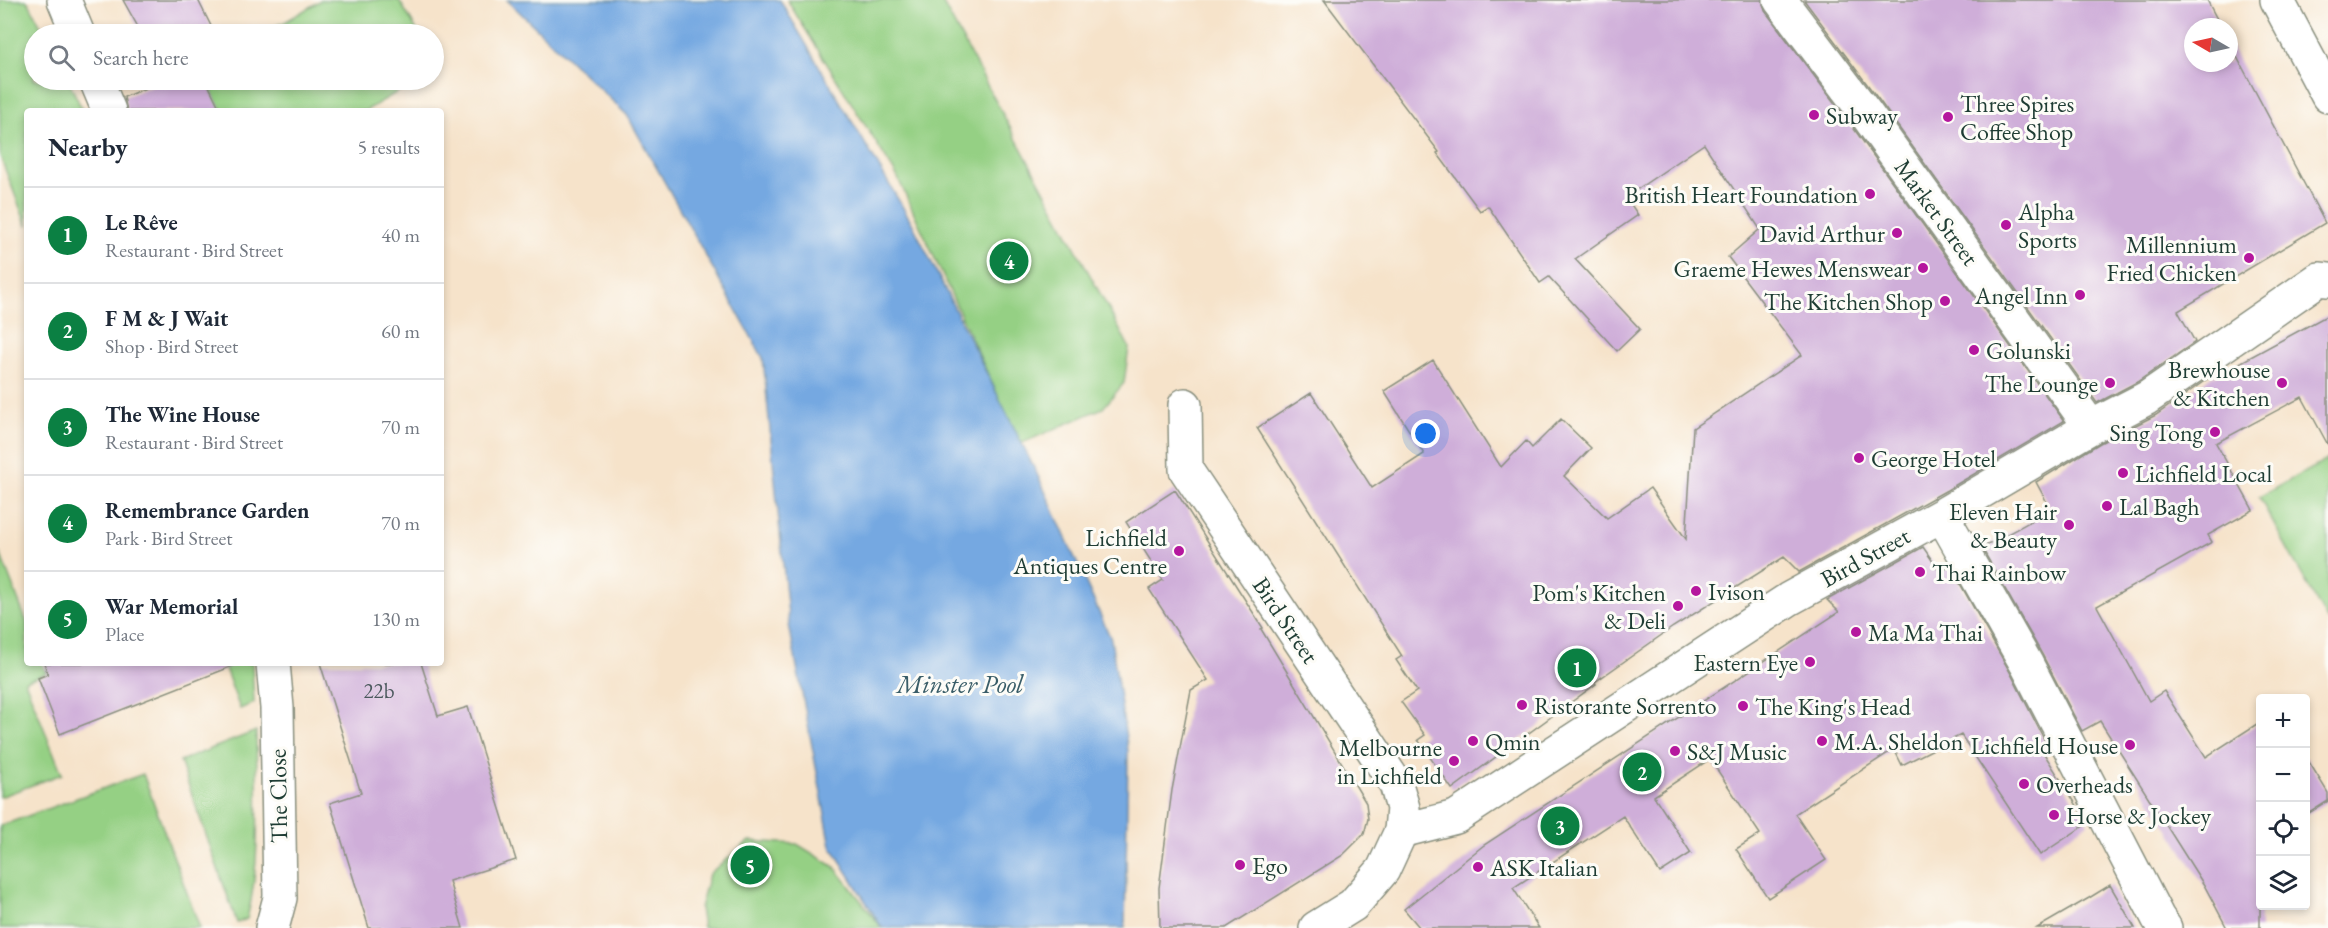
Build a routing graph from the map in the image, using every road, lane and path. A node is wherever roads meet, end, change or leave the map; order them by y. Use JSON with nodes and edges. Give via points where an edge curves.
{"nodes":[{"id":1,"x":64,"y":0,"type":"edge"},
{"id":2,"x":1780,"y":0,"type":"edge"},
{"id":3,"x":2277,"y":0,"type":"edge"},
{"id":4,"x":74,"y":24,"type":"edge"},
{"id":5,"x":100,"y":90,"type":"edge"},
{"id":6,"x":2328,"y":96,"type":"edge"},
{"id":7,"x":108,"y":108,"type":"edge"},
{"id":8,"x":2328,"y":280,"type":"edge"},
{"id":9,"x":1185,"y":405,"type":"dead end"},
{"id":10,"x":2091,"y":427,"type":"junction"},
{"id":11,"x":1942,"y":515,"type":"junction"},
{"id":12,"x":273,"y":666,"type":"edge"},
{"id":13,"x":1401,"y":831,"type":"junction"},
{"id":14,"x":272,"y":928,"type":"edge"},
{"id":15,"x":1316,"y":928,"type":"edge"},
{"id":16,"x":2165,"y":928,"type":"edge"}],
"edges":[{"from":1,"to":4,"type":"street"},
{"from":2,"to":10,"type":"street","name":"Market Street"},
{"from":3,"to":6,"type":"street"},
{"from":5,"to":7,"type":"street"},
{"from":8,"to":10,"type":"street","name":"Bird Street","via":[[2319,279],[2147,398]]},
{"from":9,"to":13,"type":"street","name":"Bird Street","via":[[1186,470],[1396,784],[1403,808]]},
{"from":10,"to":11,"type":"street","name":"Bird Street"},
{"from":11,"to":13,"type":"street","name":"Bird Street","via":[[1789,599],[1456,817]]},
{"from":11,"to":16,"type":"street","via":[[2027,665]]},
{"from":12,"to":14,"type":"street","name":"The Close","via":[[280,898]]},
{"from":13,"to":15,"type":"street","name":"Bird Street","via":[[1383,870],[1353,905]]}]}
